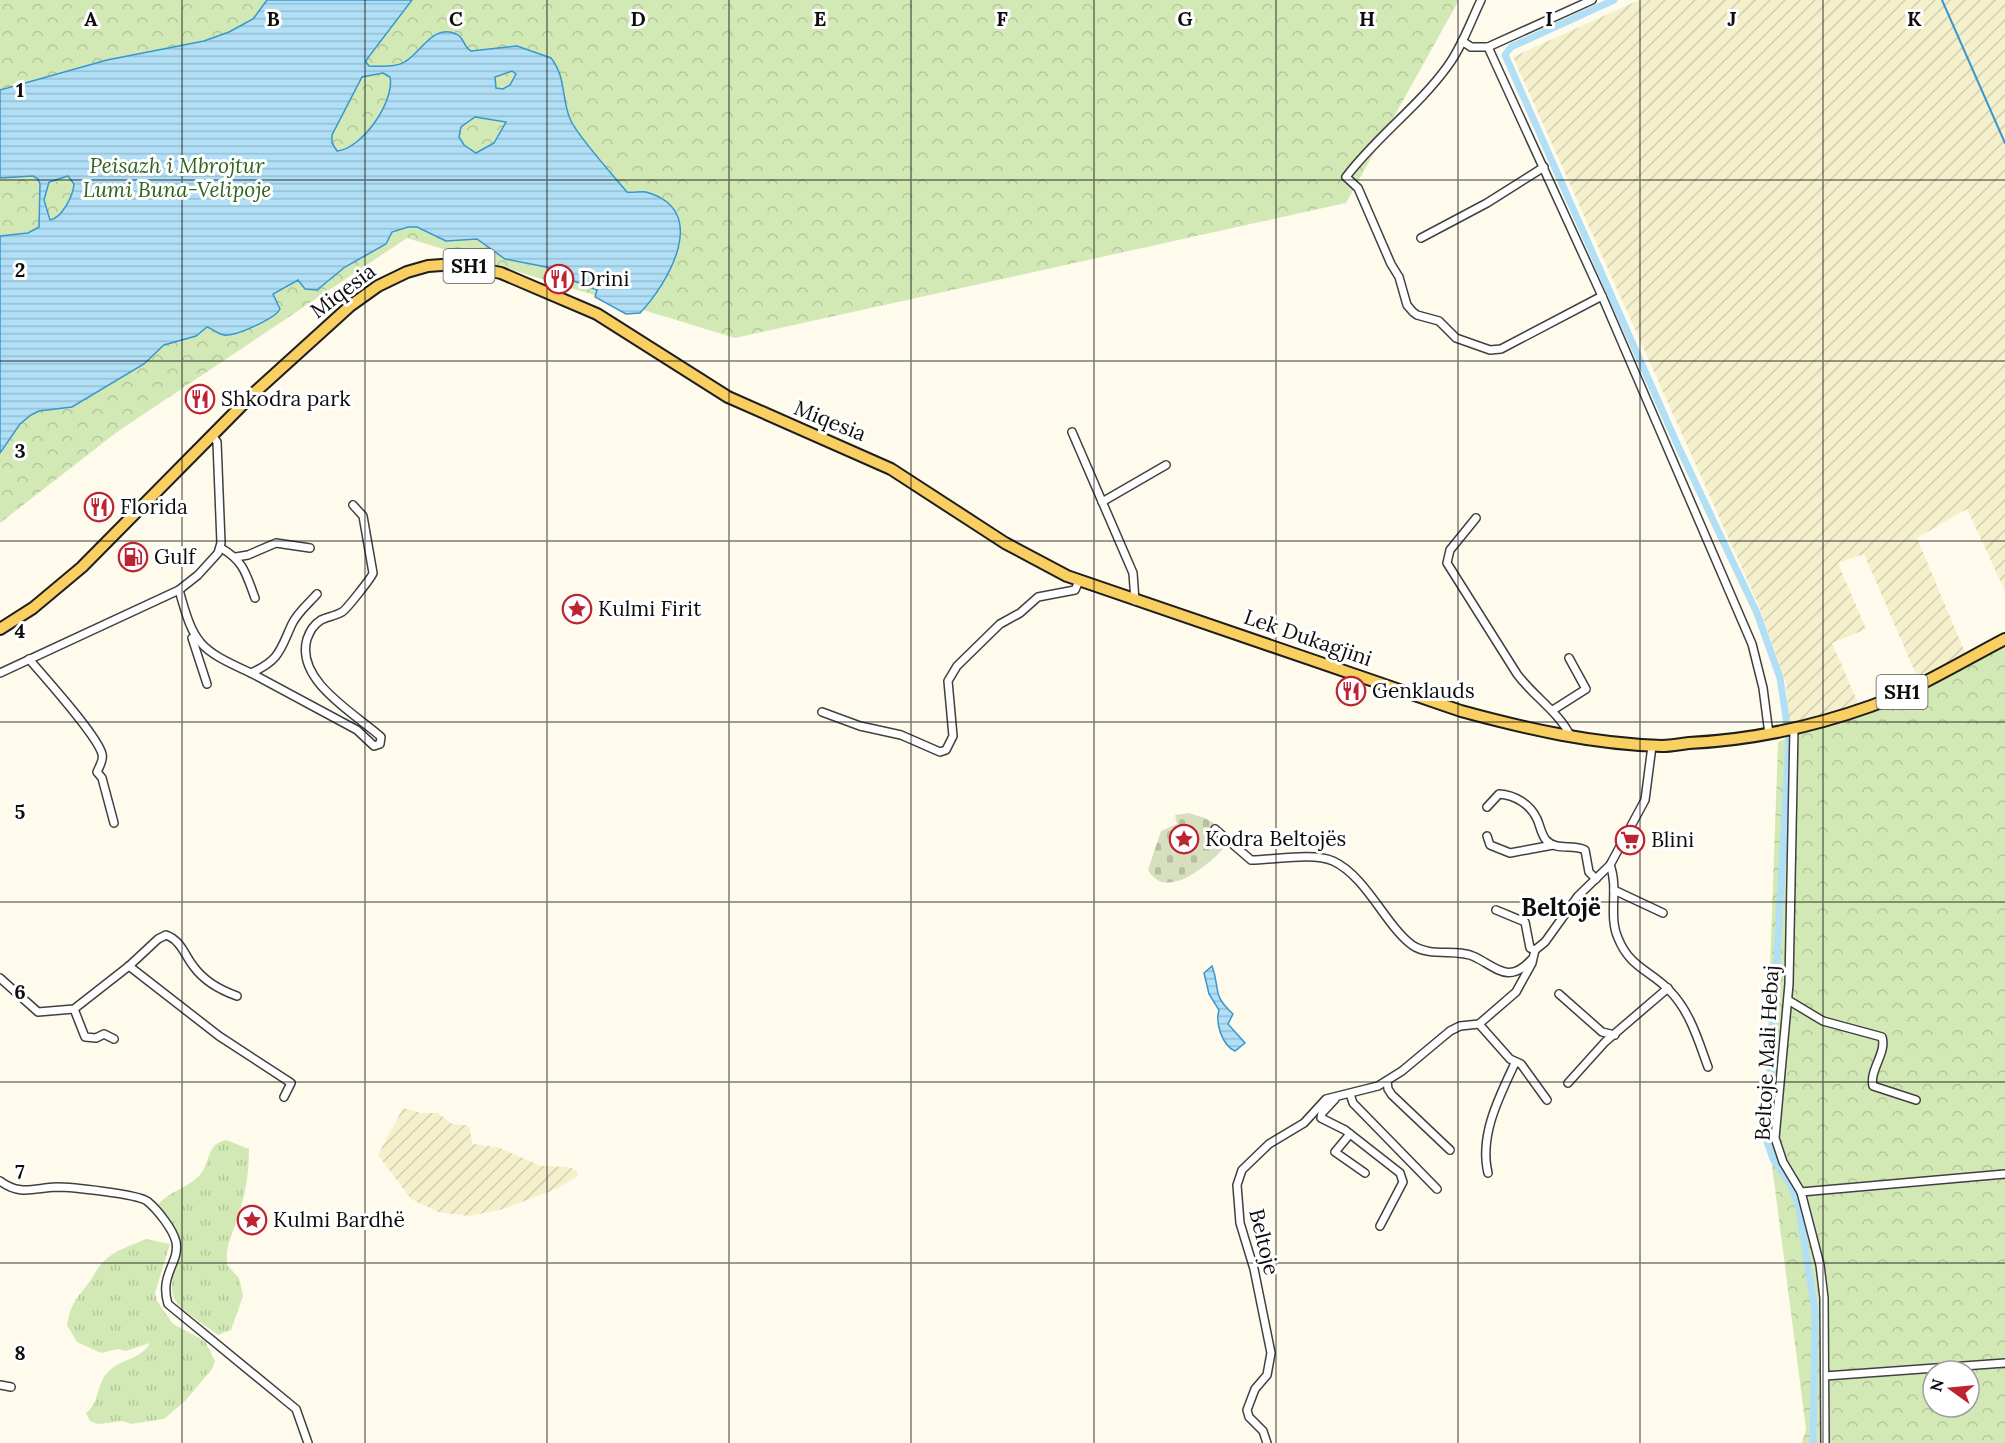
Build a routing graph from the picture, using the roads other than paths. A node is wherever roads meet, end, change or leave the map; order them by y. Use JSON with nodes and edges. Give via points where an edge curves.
{"nodes":[{"id":1,"x":1480,"y":0,"type":"edge"},
{"id":2,"x":1592,"y":0,"type":"edge"},
{"id":3,"x":1462,"y":42,"type":"junction"},
{"id":4,"x":1488,"y":47,"type":"junction"},
{"id":5,"x":1544,"y":167,"type":"junction"},
{"id":6,"x":1420,"y":238,"type":"dead end"},
{"id":7,"x":1602,"y":296,"type":"junction"},
{"id":8,"x":1072,"y":432,"type":"dead end"},
{"id":9,"x":212,"y":435,"type":"junction"},
{"id":10,"x":1166,"y":465,"type":"dead end"},
{"id":11,"x":1102,"y":502,"type":"junction"},
{"id":12,"x":352,"y":505,"type":"dead end"},
{"id":13,"x":1476,"y":518,"type":"dead end"},
{"id":14,"x":1005,"y":543,"type":"joint"},
{"id":15,"x":221,"y":548,"type":"junction"},
{"id":16,"x":310,"y":548,"type":"dead end"},
{"id":17,"x":236,"y":557,"type":"junction"},
{"id":18,"x":1079,"y":581,"type":"junction"},
{"id":19,"x":179,"y":590,"type":"junction"},
{"id":20,"x":316,"y":594,"type":"dead end"},
{"id":21,"x":255,"y":598,"type":"dead end"},
{"id":22,"x":1135,"y":601,"type":"junction"},
{"id":23,"x":190,"y":628,"type":"junction"},
{"id":24,"x":0,"y":629,"type":"edge"},
{"id":25,"x":2005,"y":639,"type":"edge"},
{"id":26,"x":1569,"y":658,"type":"dead end"},
{"id":27,"x":29,"y":659,"type":"junction"},
{"id":28,"x":251,"y":672,"type":"junction"},
{"id":29,"x":0,"y":673,"type":"edge"},
{"id":30,"x":207,"y":684,"type":"dead end"},
{"id":31,"x":1553,"y":710,"type":"junction"},
{"id":32,"x":822,"y":712,"type":"dead end"},
{"id":33,"x":1793,"y":729,"type":"junction"},
{"id":34,"x":1772,"y":733,"type":"junction"},
{"id":35,"x":1571,"y":737,"type":"junction"},
{"id":36,"x":1652,"y":746,"type":"junction"},
{"id":37,"x":1487,"y":807,"type":"dead end"},
{"id":38,"x":114,"y":823,"type":"dead end"},
{"id":39,"x":1215,"y":829,"type":"dead end"},
{"id":40,"x":1487,"y":836,"type":"dead end"},
{"id":41,"x":1553,"y":845,"type":"junction"},
{"id":42,"x":1610,"y":865,"type":"junction"},
{"id":43,"x":1596,"y":879,"type":"junction"},
{"id":44,"x":1614,"y":890,"type":"junction"},
{"id":45,"x":1496,"y":910,"type":"dead end"},
{"id":46,"x":1663,"y":913,"type":"dead end"},
{"id":47,"x":1534,"y":954,"type":"junction"},
{"id":48,"x":129,"y":966,"type":"junction"},
{"id":49,"x":0,"y":978,"type":"edge"},
{"id":50,"x":1668,"y":988,"type":"junction"},
{"id":51,"x":1559,"y":994,"type":"dead end"},
{"id":52,"x":237,"y":996,"type":"dead end"},
{"id":53,"x":1788,"y":1000,"type":"junction"},
{"id":54,"x":74,"y":1009,"type":"junction"},
{"id":55,"x":1479,"y":1024,"type":"junction"},
{"id":56,"x":1615,"y":1035,"type":"junction"},
{"id":57,"x":114,"y":1039,"type":"dead end"},
{"id":58,"x":1515,"y":1064,"type":"junction"},
{"id":59,"x":1708,"y":1067,"type":"dead end"},
{"id":60,"x":1387,"y":1081,"type":"junction"},
{"id":61,"x":1568,"y":1083,"type":"dead end"},
{"id":62,"x":1350,"y":1094,"type":"junction"},
{"id":63,"x":284,"y":1097,"type":"dead end"},
{"id":64,"x":1335,"y":1098,"type":"junction"},
{"id":65,"x":1547,"y":1100,"type":"dead end"},
{"id":66,"x":1916,"y":1100,"type":"dead end"},
{"id":67,"x":1350,"y":1134,"type":"junction"},
{"id":68,"x":1450,"y":1149,"type":"dead end"},
{"id":69,"x":1365,"y":1173,"type":"dead end"},
{"id":70,"x":1488,"y":1173,"type":"dead end"},
{"id":71,"x":2005,"y":1174,"type":"edge"},
{"id":72,"x":0,"y":1181,"type":"edge"},
{"id":73,"x":1437,"y":1189,"type":"dead end"},
{"id":74,"x":1801,"y":1192,"type":"junction"},
{"id":75,"x":1380,"y":1226,"type":"dead end"},
{"id":76,"x":2005,"y":1363,"type":"edge"},
{"id":77,"x":1825,"y":1376,"type":"junction"},
{"id":78,"x":0,"y":1385,"type":"edge"},
{"id":79,"x":11,"y":1387,"type":"dead end"},
{"id":80,"x":308,"y":1443,"type":"edge"},
{"id":81,"x":1267,"y":1443,"type":"edge"},
{"id":82,"x":1826,"y":1443,"type":"edge"}],
"edges":[{"from":1,"to":3,"type":"street"},
{"from":2,"to":4,"type":"street"},
{"from":3,"to":4,"type":"street","via":[[1471,47]]},
{"from":3,"to":7,"type":"street","via":[[1429,90],[1364,153],[1346,177],[1359,188],[1399,277],[1407,305],[1417,315],[1439,321],[1451,336],[1496,349]]},
{"from":4,"to":5,"type":"street"},
{"from":5,"to":6,"type":"street"},
{"from":5,"to":7,"type":"street"},
{"from":7,"to":34,"type":"street","via":[[1752,644]]},
{"from":8,"to":11,"type":"street"},
{"from":9,"to":14,"type":"main road","name":"Miqesia","number":"SH1","via":[[366,294],[392,278],[428,266],[468,265],[501,273],[597,314],[745,406],[891,469]]},
{"from":9,"to":15,"type":"street","via":[[217,442],[220,473]]},
{"from":9,"to":24,"type":"main road","name":"Miqesia","number":"SH1","via":[[82,567],[33,608]]},
{"from":10,"to":11,"type":"street"},
{"from":11,"to":22,"type":"street","via":[[1133,573]]},
{"from":12,"to":28,"type":"street","via":[[363,516],[373,573],[345,611],[323,619],[310,631],[306,652],[326,691],[381,737],[380,744],[374,746],[357,730]]},
{"from":13,"to":31,"type":"street","via":[[1450,550],[1447,563],[1517,674]]},
{"from":14,"to":18,"type":"main road","name":"Lek Dukagjini","number":"SH1"},
{"from":15,"to":17,"type":"street"},
{"from":15,"to":19,"type":"street"},
{"from":16,"to":17,"type":"street","via":[[276,543]]},
{"from":17,"to":21,"type":"street"},
{"from":18,"to":22,"type":"main road","name":"Lek Dukagjini","number":"SH1"},
{"from":18,"to":32,"type":"street","via":[[1074,591],[1038,597],[1005,620],[957,666],[948,681],[953,736],[946,750],[940,752],[901,735]]},
{"from":19,"to":23,"type":"street"},
{"from":19,"to":27,"type":"street"},
{"from":20,"to":28,"type":"street","via":[[293,622],[276,658]]},
{"from":22,"to":35,"type":"main road","name":"Lek Dukagjini","number":"SH1","via":[[1461,711]]},
{"from":23,"to":28,"type":"street","via":[[203,646]]},
{"from":23,"to":30,"type":"street"},
{"from":25,"to":33,"type":"main road","number":"SH1","via":[[1872,705]]},
{"from":26,"to":31,"type":"street","via":[[1586,689]]},
{"from":27,"to":29,"type":"street"},
{"from":27,"to":38,"type":"street","via":[[101,753],[97,772]]},
{"from":31,"to":35,"type":"street"},
{"from":33,"to":34,"type":"main road","number":"SH1"},
{"from":33,"to":53,"type":"street","name":"Beltoje Mali Hebaj"},
{"from":34,"to":36,"type":"main road","name":"Lek Dukagjini","number":"SH1"},
{"from":35,"to":36,"type":"main road","name":"Lek Dukagjini","number":"SH1"},
{"from":36,"to":42,"type":"street","via":[[1645,800]]},
{"from":37,"to":41,"type":"street","via":[[1499,794],[1519,800],[1530,809],[1545,839]]},
{"from":39,"to":47,"type":"street","via":[[1251,860],[1319,857],[1338,864],[1414,946],[1473,955],[1507,974],[1521,969]]},
{"from":40,"to":41,"type":"street","via":[[1490,845],[1510,854]]},
{"from":41,"to":43,"type":"street","via":[[1586,850],[1589,872]]},
{"from":42,"to":43,"type":"street"},
{"from":42,"to":44,"type":"street"},
{"from":43,"to":47,"type":"street","via":[[1578,896]]},
{"from":44,"to":46,"type":"street"},
{"from":44,"to":50,"type":"street","via":[[1617,937],[1637,966]]},
{"from":45,"to":47,"type":"street","via":[[1526,922]]},
{"from":47,"to":55,"type":"street","name":"Beltoje","via":[[1516,992]]},
{"from":48,"to":52,"type":"street","via":[[166,935],[175,939],[193,967],[210,983]]},
{"from":48,"to":54,"type":"street"},
{"from":48,"to":63,"type":"street","via":[[219,1036],[291,1083]]},
{"from":49,"to":54,"type":"street","via":[[38,1012]]},
{"from":50,"to":56,"type":"street"},
{"from":50,"to":59,"type":"street","via":[[1691,1021]]},
{"from":51,"to":56,"type":"street","via":[[1602,1032]]},
{"from":53,"to":66,"type":"street","via":[[1823,1021],[1882,1037],[1874,1086]]},
{"from":53,"to":74,"type":"street","name":"Beltoje Mali Hebaj","via":[[1775,1138],[1783,1162]]},
{"from":54,"to":57,"type":"street","via":[[85,1037],[104,1034]]},
{"from":55,"to":58,"type":"street"},
{"from":55,"to":60,"type":"street","name":"Beltoje","via":[[1450,1031]]},
{"from":56,"to":61,"type":"street"},
{"from":58,"to":65,"type":"street","via":[[1521,1064]]},
{"from":58,"to":70,"type":"street","via":[[1486,1141],[1484,1158]]},
{"from":60,"to":62,"type":"street","name":"Beltoje"},
{"from":60,"to":68,"type":"street","via":[[1392,1095]]},
{"from":62,"to":64,"type":"street","name":"Beltoje"},
{"from":62,"to":73,"type":"street","via":[[1366,1118]]},
{"from":64,"to":67,"type":"street","via":[[1321,1118]]},
{"from":64,"to":81,"type":"street","name":"Beltoje","via":[[1322,1102],[1304,1123],[1253,1157],[1239,1178],[1240,1223],[1271,1353],[1267,1375],[1247,1410]]},
{"from":67,"to":69,"type":"street","via":[[1335,1152]]},
{"from":67,"to":75,"type":"street","via":[[1400,1173],[1402,1182]]},
{"from":71,"to":74,"type":"street"},
{"from":72,"to":80,"type":"street","via":[[23,1192],[73,1188],[146,1200],[176,1243],[165,1280],[168,1304],[296,1409]]},
{"from":74,"to":77,"type":"street","name":"Beltoje Mali Hebaj","via":[[1822,1281]]},
{"from":76,"to":77,"type":"street"},
{"from":77,"to":82,"type":"street","name":"Beltoje Mali Hebaj"},
{"from":78,"to":79,"type":"street"}]}
